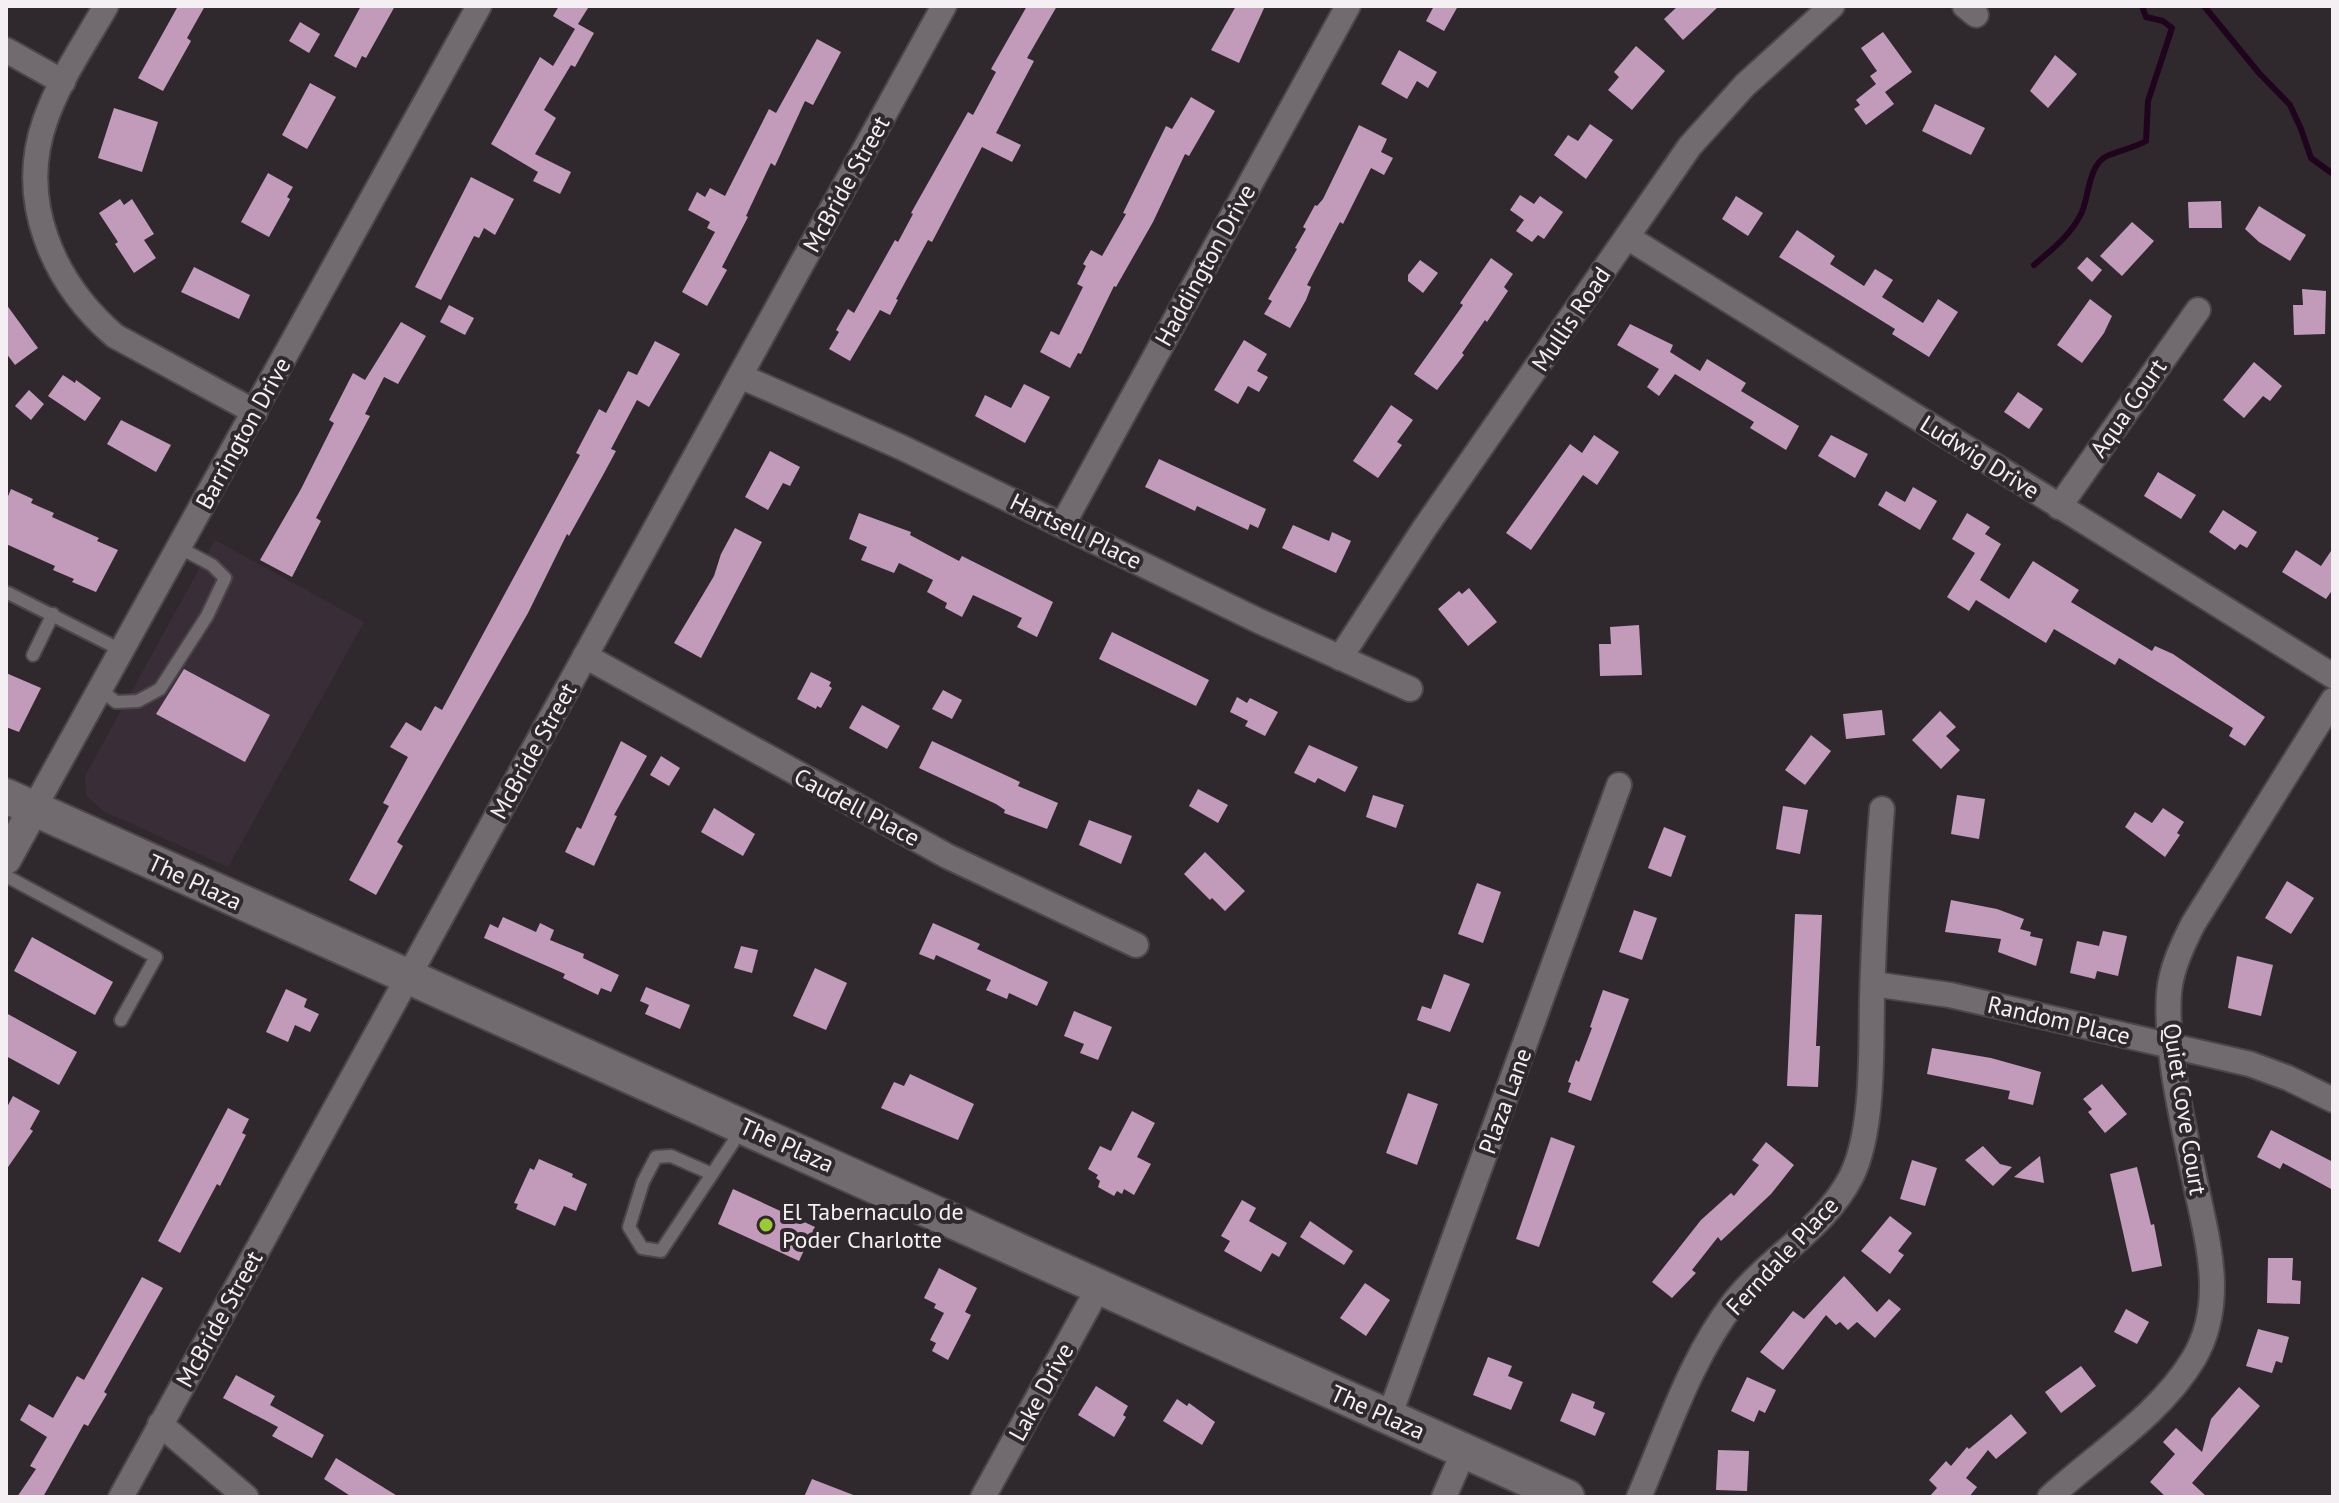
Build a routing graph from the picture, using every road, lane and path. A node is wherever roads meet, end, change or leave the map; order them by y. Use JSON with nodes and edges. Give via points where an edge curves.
{"nodes":[{"id":1,"x":106,"y":6,"type":"edge"},
{"id":2,"x":479,"y":6,"type":"edge"},
{"id":3,"x":944,"y":6,"type":"edge"},
{"id":4,"x":1348,"y":6,"type":"edge"},
{"id":5,"x":1832,"y":6,"type":"edge"},
{"id":6,"x":6,"y":50,"type":"edge"},
{"id":7,"x":63,"y":82,"type":"junction"},
{"id":8,"x":1627,"y":237,"type":"junction"},
{"id":9,"x":2198,"y":310,"type":"dead end"},
{"id":10,"x":740,"y":376,"type":"junction"},
{"id":11,"x":255,"y":412,"type":"junction"},
{"id":12,"x":2059,"y":507,"type":"junction"},
{"id":13,"x":1063,"y":524,"type":"junction"},
{"id":14,"x":180,"y":548,"type":"junction"},
{"id":15,"x":8,"y":593,"type":"dead end"},
{"id":16,"x":53,"y":614,"type":"junction"},
{"id":17,"x":123,"y":651,"type":"junction"},
{"id":18,"x":33,"y":655,"type":"dead end"},
{"id":19,"x":585,"y":656,"type":"junction"},
{"id":20,"x":1340,"y":658,"type":"junction"},
{"id":21,"x":2333,"y":676,"type":"edge"},
{"id":22,"x":1410,"y":689,"type":"dead end"},
{"id":23,"x":101,"y":690,"type":"junction"},
{"id":24,"x":2333,"y":700,"type":"edge"},
{"id":25,"x":1619,"y":785,"type":"dead end"},
{"id":26,"x":20,"y":802,"type":"edge"},
{"id":27,"x":1882,"y":809,"type":"dead end"},
{"id":28,"x":6,"y":859,"type":"edge"},
{"id":29,"x":6,"y":876,"type":"edge"},
{"id":30,"x":1136,"y":945,"type":"dead end"},
{"id":31,"x":408,"y":978,"type":"junction"},
{"id":32,"x":1873,"y":984,"type":"junction"},
{"id":33,"x":121,"y":1020,"type":"dead end"},
{"id":34,"x":2172,"y":1046,"type":"junction"},
{"id":35,"x":2333,"y":1100,"type":"edge"},
{"id":36,"x":744,"y":1126,"type":"junction"},
{"id":37,"x":712,"y":1174,"type":"junction"},
{"id":38,"x":1099,"y":1287,"type":"junction"},
{"id":39,"x":1389,"y":1417,"type":"junction"},
{"id":40,"x":160,"y":1424,"type":"junction"},
{"id":41,"x":1464,"y":1451,"type":"junction"},
{"id":42,"x":121,"y":1497,"type":"edge"},
{"id":43,"x":246,"y":1497,"type":"edge"},
{"id":44,"x":983,"y":1497,"type":"edge"},
{"id":45,"x":1444,"y":1497,"type":"edge"},
{"id":46,"x":1567,"y":1497,"type":"edge"},
{"id":47,"x":1639,"y":1497,"type":"edge"},
{"id":48,"x":2050,"y":1497,"type":"edge"}],
"edges":[{"from":1,"to":7,"type":"street"},
{"from":2,"to":11,"type":"street","name":"Barrington Drive"},
{"from":3,"to":10,"type":"street","name":"McBride Street"},
{"from":4,"to":13,"type":"street","name":"Haddington Drive"},
{"from":5,"to":8,"type":"street","name":"Mullis Road","via":[[1711,120]]},
{"from":6,"to":7,"type":"street"},
{"from":7,"to":11,"type":"street","via":[[44,123],[34,184],[46,239],[61,273],[82,304],[115,336]]},
{"from":8,"to":12,"type":"street","name":"Ludwig Drive"},
{"from":8,"to":20,"type":"street","name":"Mullis Road"},
{"from":9,"to":12,"type":"street","name":"Aqua Court"},
{"from":10,"to":13,"type":"street","name":"Hartsell Place"},
{"from":10,"to":19,"type":"street","name":"McBride Street"},
{"from":11,"to":14,"type":"street","name":"Barrington Drive"},
{"from":12,"to":21,"type":"street","name":"Ludwig Drive"},
{"from":13,"to":20,"type":"street","name":"Hartsell Place"},
{"from":14,"to":17,"type":"street","name":"Barrington Drive"},
{"from":14,"to":23,"type":"lane","via":[[225,578],[207,616],[160,689],[138,701],[116,702]]},
{"from":15,"to":16,"type":"lane"},
{"from":16,"to":17,"type":"lane"},
{"from":16,"to":18,"type":"lane"},
{"from":17,"to":23,"type":"street","name":"Barrington Drive"},
{"from":19,"to":30,"type":"street","name":"Caudell Place","via":[[947,856]]},
{"from":19,"to":31,"type":"street","name":"McBride Street"},
{"from":20,"to":22,"type":"street","name":"Hartsell Place"},
{"from":23,"to":26,"type":"street","name":"Barrington Drive"},
{"from":24,"to":34,"type":"street","name":"Quiet Cove Court","via":[[2178,956],[2169,990]]},
{"from":25,"to":39,"type":"street","name":"Plaza Lane"},
{"from":26,"to":28,"type":"street","name":"Barrington Drive"},
{"from":26,"to":31,"type":"main road","name":"The Plaza"},
{"from":27,"to":32,"type":"street","name":"Ferndale Place"},
{"from":29,"to":33,"type":"lane","via":[[156,957]]},
{"from":31,"to":36,"type":"main road","name":"The Plaza"},
{"from":31,"to":40,"type":"street","name":"McBride Street"},
{"from":32,"to":34,"type":"street","name":"Random Place","via":[[1950,995]]},
{"from":32,"to":47,"type":"street","name":"Ferndale Place","via":[[1865,1133],[1851,1177],[1822,1218],[1750,1284],[1717,1327]]},
{"from":34,"to":35,"type":"street","name":"Random Place","via":[[2250,1064]]},
{"from":34,"to":48,"type":"street","name":"Quiet Cove Court","via":[[2212,1267],[2208,1318],[2194,1356],[2171,1389]]},
{"from":36,"to":37,"type":"lane"},
{"from":36,"to":38,"type":"main road","name":"The Plaza"},
{"from":37,"to":37,"type":"lane","via":[[661,1251],[642,1248],[629,1227],[656,1157],[671,1156]]},
{"from":38,"to":39,"type":"main road","name":"The Plaza"},
{"from":38,"to":44,"type":"street","name":"Lake Drive"},
{"from":39,"to":41,"type":"main road","name":"The Plaza"},
{"from":40,"to":42,"type":"street","name":"McBride Street"},
{"from":40,"to":43,"type":"street"},
{"from":41,"to":45,"type":"street"},
{"from":41,"to":46,"type":"main road","name":"The Plaza"}]}
